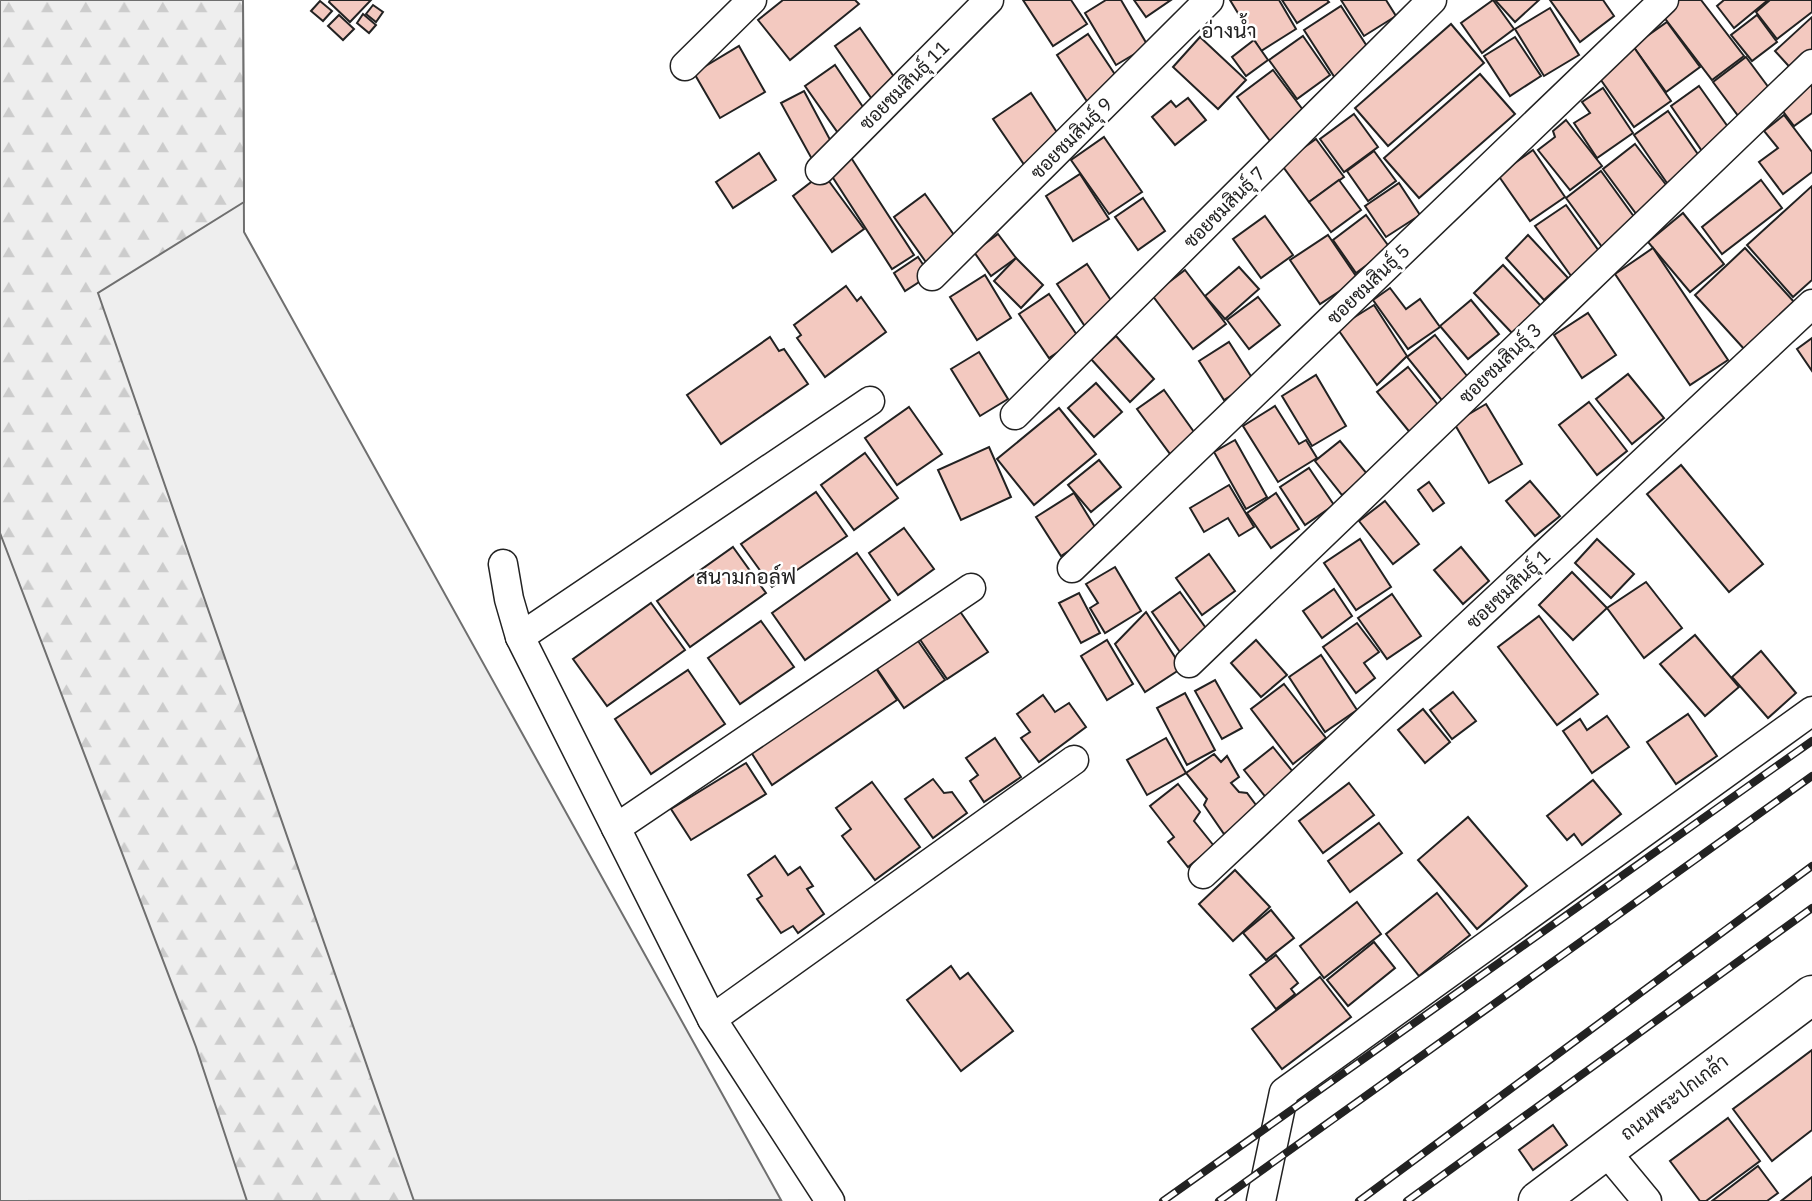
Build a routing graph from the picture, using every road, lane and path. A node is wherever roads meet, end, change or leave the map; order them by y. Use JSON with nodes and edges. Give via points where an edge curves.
{"nodes":[{"id":1,"x":752,"y":0,"type":"edge"},
{"id":2,"x":989,"y":0,"type":"edge"},
{"id":3,"x":1209,"y":0,"type":"edge"},
{"id":4,"x":1432,"y":0,"type":"edge"},
{"id":5,"x":1664,"y":0,"type":"edge"},
{"id":6,"x":1812,"y":64,"type":"edge"},
{"id":7,"x":685,"y":66,"type":"dead end"},
{"id":8,"x":820,"y":170,"type":"dead end"},
{"id":9,"x":932,"y":276,"type":"dead end"},
{"id":10,"x":1812,"y":304,"type":"edge"},
{"id":11,"x":870,"y":401,"type":"dead end"},
{"id":12,"x":1015,"y":415,"type":"dead end"},
{"id":13,"x":503,"y":564,"type":"dead end"},
{"id":14,"x":1072,"y":568,"type":"dead end"},
{"id":15,"x":971,"y":588,"type":"dead end"},
{"id":16,"x":520,"y":637,"type":"junction"},
{"id":17,"x":1189,"y":663,"type":"dead end"},
{"id":18,"x":1812,"y":711,"type":"edge"},
{"id":19,"x":1074,"y":760,"type":"dead end"},
{"id":20,"x":616,"y":828,"type":"junction"},
{"id":21,"x":1203,"y":874,"type":"dead end"},
{"id":22,"x":1812,"y":995,"type":"edge"},
{"id":23,"x":712,"y":1019,"type":"junction"},
{"id":24,"x":1604,"y":1149,"type":"junction"},
{"id":25,"x":830,"y":1201,"type":"edge"},
{"id":26,"x":1261,"y":1201,"type":"edge"},
{"id":27,"x":1538,"y":1201,"type":"edge"},
{"id":28,"x":1647,"y":1201,"type":"edge"}],
"edges":[{"from":1,"to":7,"type":"street"},
{"from":2,"to":8,"type":"street","name":"ซอยชมสินธุ์ 11"},
{"from":3,"to":9,"type":"street","name":"ซอยชมสินธุ์ 9"},
{"from":4,"to":12,"type":"street","name":"ซอยชมสินธุ์ 7"},
{"from":5,"to":14,"type":"street","name":"ซอยชมสินธุ์ 5"},
{"from":6,"to":17,"type":"street","name":"ซอยชมสินธุ์ 3"},
{"from":10,"to":21,"type":"street","name":"ซอยชมสินธุ์ 1"},
{"from":11,"to":16,"type":"street"},
{"from":13,"to":16,"type":"street"},
{"from":15,"to":20,"type":"street"},
{"from":16,"to":20,"type":"street"},
{"from":18,"to":26,"type":"street","via":[[1284,1091]]},
{"from":19,"to":23,"type":"street"},
{"from":20,"to":23,"type":"street"},
{"from":22,"to":24,"type":"street","name":"ถนนพระปกเกล้า"},
{"from":23,"to":25,"type":"street"},
{"from":24,"to":27,"type":"street","name":"ถนนพระปกเกล้า"},
{"from":24,"to":28,"type":"street"}]}
